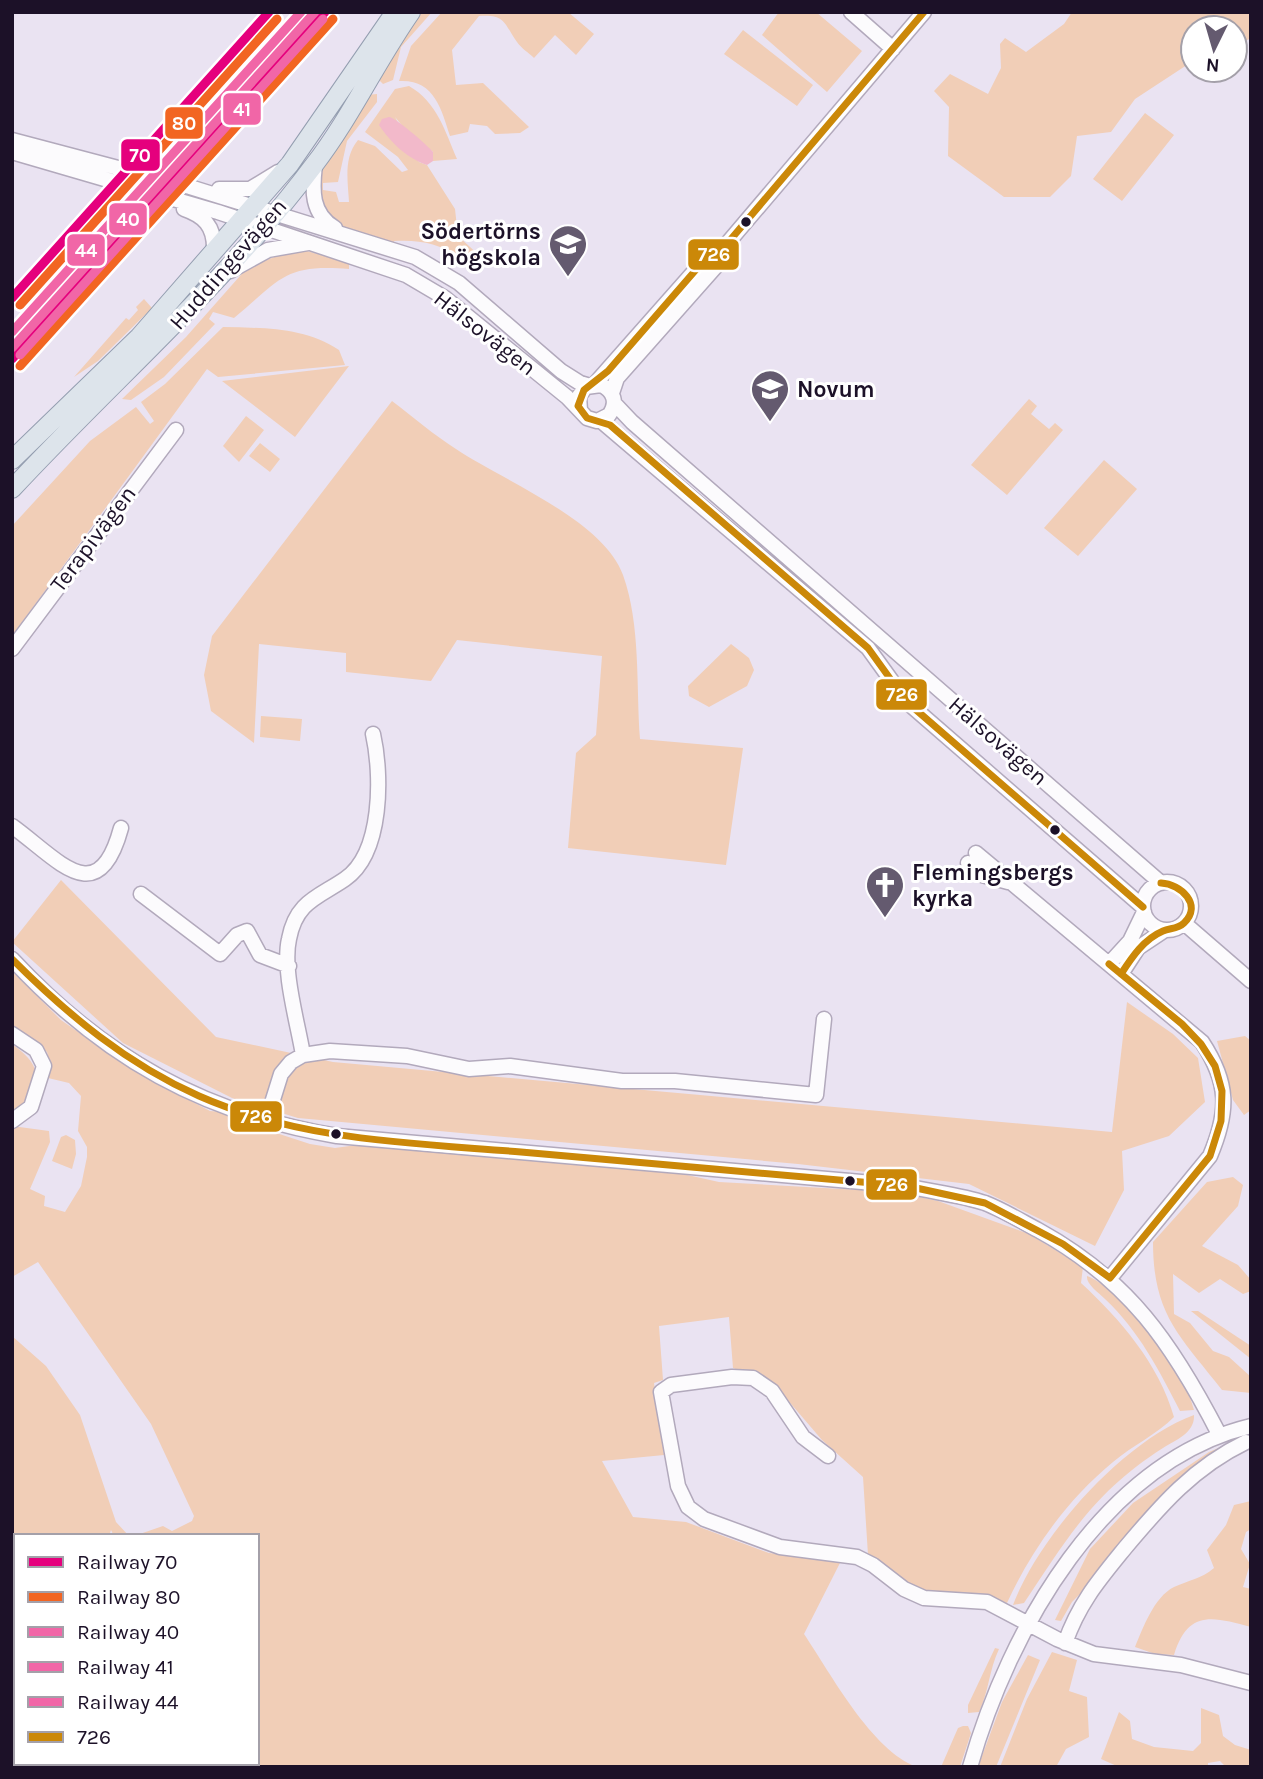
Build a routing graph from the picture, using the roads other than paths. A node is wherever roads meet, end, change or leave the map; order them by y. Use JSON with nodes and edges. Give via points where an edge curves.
{"nodes":[{"id":1,"x":395,"y":12,"type":"edge"},
{"id":2,"x":411,"y":12,"type":"edge"},
{"id":3,"x":851,"y":12,"type":"edge"},
{"id":4,"x":924,"y":12,"type":"edge"},
{"id":5,"x":892,"y":49,"type":"junction"},
{"id":6,"x":12,"y":141,"type":"edge"},
{"id":7,"x":12,"y":152,"type":"edge"},
{"id":8,"x":290,"y":164,"type":"junction"},
{"id":9,"x":314,"y":165,"type":"junction"},
{"id":10,"x":233,"y":195,"type":"junction"},
{"id":11,"x":247,"y":213,"type":"junction"},
{"id":12,"x":213,"y":217,"type":"junction"},
{"id":13,"x":269,"y":219,"type":"junction"},
{"id":14,"x":342,"y":233,"type":"junction"},
{"id":15,"x":313,"y":242,"type":"junction"},
{"id":16,"x":214,"y":247,"type":"junction"},
{"id":17,"x":720,"y":252,"type":"junction"},
{"id":18,"x":222,"y":276,"type":"junction"},
{"id":19,"x":592,"y":385,"type":"junction"},
{"id":20,"x":613,"y":398,"type":"junction"},
{"id":21,"x":580,"y":410,"type":"junction"},
{"id":22,"x":600,"y":420,"type":"junction"},
{"id":23,"x":176,"y":430,"type":"dead end"},
{"id":24,"x":12,"y":460,"type":"edge"},
{"id":25,"x":12,"y":488,"type":"edge"},
{"id":26,"x":12,"y":649,"type":"edge"},
{"id":27,"x":373,"y":734,"type":"dead end"},
{"id":28,"x":12,"y":826,"type":"edge"},
{"id":29,"x":121,"y":828,"type":"dead end"},
{"id":30,"x":972,"y":858,"type":"dead end"},
{"id":31,"x":1161,"y":883,"type":"junction"},
{"id":32,"x":141,"y":894,"type":"dead end"},
{"id":33,"x":1143,"y":909,"type":"junction"},
{"id":34,"x":1184,"y":923,"type":"junction"},
{"id":35,"x":1166,"y":930,"type":"junction"},
{"id":36,"x":12,"y":959,"type":"edge"},
{"id":37,"x":1109,"y":964,"type":"junction"},
{"id":38,"x":289,"y":965,"type":"junction"},
{"id":39,"x":1121,"y":974,"type":"junction"},
{"id":40,"x":1251,"y":981,"type":"edge"},
{"id":41,"x":824,"y":1019,"type":"dead end"},
{"id":42,"x":12,"y":1034,"type":"edge"},
{"id":43,"x":303,"y":1055,"type":"junction"},
{"id":44,"x":12,"y":1121,"type":"edge"},
{"id":45,"x":265,"y":1122,"type":"junction"},
{"id":46,"x":1110,"y":1278,"type":"junction"},
{"id":47,"x":1251,"y":1426,"type":"edge"},
{"id":48,"x":1219,"y":1434,"type":"junction"},
{"id":49,"x":1245,"y":1442,"type":"dead end"},
{"id":50,"x":828,"y":1456,"type":"dead end"},
{"id":51,"x":1029,"y":1623,"type":"junction"},
{"id":52,"x":1065,"y":1643,"type":"junction"},
{"id":53,"x":1251,"y":1683,"type":"edge"},
{"id":54,"x":970,"y":1767,"type":"edge"}],
"edges":[{"from":1,"to":8,"type":"main road","name":"Huddingevägen"},
{"from":2,"to":9,"type":"main road","name":"Huddingevägen"},
{"from":3,"to":5,"type":"street"},
{"from":4,"to":5,"type":"street"},
{"from":5,"to":17,"type":"street"},
{"from":6,"to":10,"type":"street"},
{"from":7,"to":12,"type":"street"},
{"from":8,"to":10,"type":"street","via":[[257,186]]},
{"from":8,"to":11,"type":"main road","name":"Huddingevägen"},
{"from":9,"to":13,"type":"main road","name":"Huddingevägen"},
{"from":9,"to":14,"type":"street","via":[[312,192],[317,210]]},
{"from":10,"to":11,"type":"street"},
{"from":11,"to":12,"type":"street"},
{"from":11,"to":13,"type":"street"},
{"from":11,"to":16,"type":"main road","name":"Huddingevägen"},
{"from":12,"to":16,"type":"street"},
{"from":13,"to":14,"type":"street","name":"Hälsovägen"},
{"from":13,"to":15,"type":"street","name":"Hälsovägen"},
{"from":13,"to":18,"type":"main road","name":"Huddingevägen"},
{"from":14,"to":19,"type":"street","name":"Hälsovägen","via":[[415,257],[459,283],[561,370]]},
{"from":15,"to":18,"type":"street","via":[[268,250]]},
{"from":15,"to":21,"type":"street","name":"Hälsovägen","via":[[406,275],[445,298]]},
{"from":16,"to":24,"type":"main road","name":"Huddingevägen","via":[[139,337]]},
{"from":17,"to":19,"type":"street","via":[[707,257]]},
{"from":17,"to":20,"type":"street","via":[[717,265],[617,378]]},
{"from":18,"to":25,"type":"main road","name":"Huddingevägen"},
{"from":19,"to":20,"type":"street","via":[[606,387]]},
{"from":19,"to":21,"type":"street","via":[[579,396]]},
{"from":20,"to":22,"type":"street","via":[[609,415]]},
{"from":20,"to":31,"type":"street","name":"Hälsovägen","via":[[632,422]]},
{"from":21,"to":22,"type":"street","via":[[587,418]]},
{"from":22,"to":33,"type":"street","name":"Hälsovägen","via":[[868,648],[907,702]]},
{"from":23,"to":26,"type":"street","name":"Terapivägen"},
{"from":27,"to":38,"type":"street","via":[[379,767],[371,843],[346,878],[316,894],[299,914],[289,939]]},
{"from":28,"to":29,"type":"street","via":[[76,872],[91,876],[113,853]]},
{"from":30,"to":37,"type":"street","via":[[1013,883]]},
{"from":31,"to":33,"type":"street","via":[[1146,895]]},
{"from":31,"to":34,"type":"street","via":[[1186,891],[1191,904]]},
{"from":32,"to":38,"type":"street","via":[[220,954],[247,930],[261,955]]},
{"from":33,"to":35,"type":"street","via":[[1152,925]]},
{"from":33,"to":37,"type":"street","via":[[1130,941]]},
{"from":34,"to":35,"type":"street"},
{"from":34,"to":40,"type":"street"},
{"from":35,"to":39,"type":"street","via":[[1138,948]]},
{"from":36,"to":45,"type":"street","via":[[52,1002],[93,1036],[196,1095]]},
{"from":37,"to":39,"type":"street"},
{"from":38,"to":43,"type":"street"},
{"from":39,"to":46,"type":"street","via":[[1202,1042],[1215,1062],[1225,1108],[1210,1156]]},
{"from":41,"to":43,"type":"street","via":[[816,1095],[676,1081],[622,1081],[510,1066],[469,1069],[407,1056],[341,1051]]},
{"from":42,"to":44,"type":"street","via":[[36,1050],[44,1066],[31,1107]]},
{"from":43,"to":45,"type":"street","via":[[281,1074]]},
{"from":45,"to":46,"type":"street","via":[[351,1137],[907,1186],[985,1203],[1063,1244]]},
{"from":46,"to":48,"type":"street","via":[[1159,1331]]},
{"from":47,"to":48,"type":"street"},
{"from":48,"to":51,"type":"street","via":[[1162,1465],[1101,1520]]},
{"from":49,"to":52,"type":"street","via":[[1210,1461],[1150,1515],[1081,1602]]},
{"from":50,"to":51,"type":"street","via":[[803,1437],[772,1391],[753,1378],[671,1385],[660,1395],[678,1486],[688,1507],[704,1519],[780,1547],[865,1560],[924,1598],[987,1602]]},
{"from":51,"to":52,"type":"street"},
{"from":51,"to":54,"type":"street","via":[[981,1728]]},
{"from":52,"to":53,"type":"street","via":[[1111,1658],[1181,1665]]}]}
